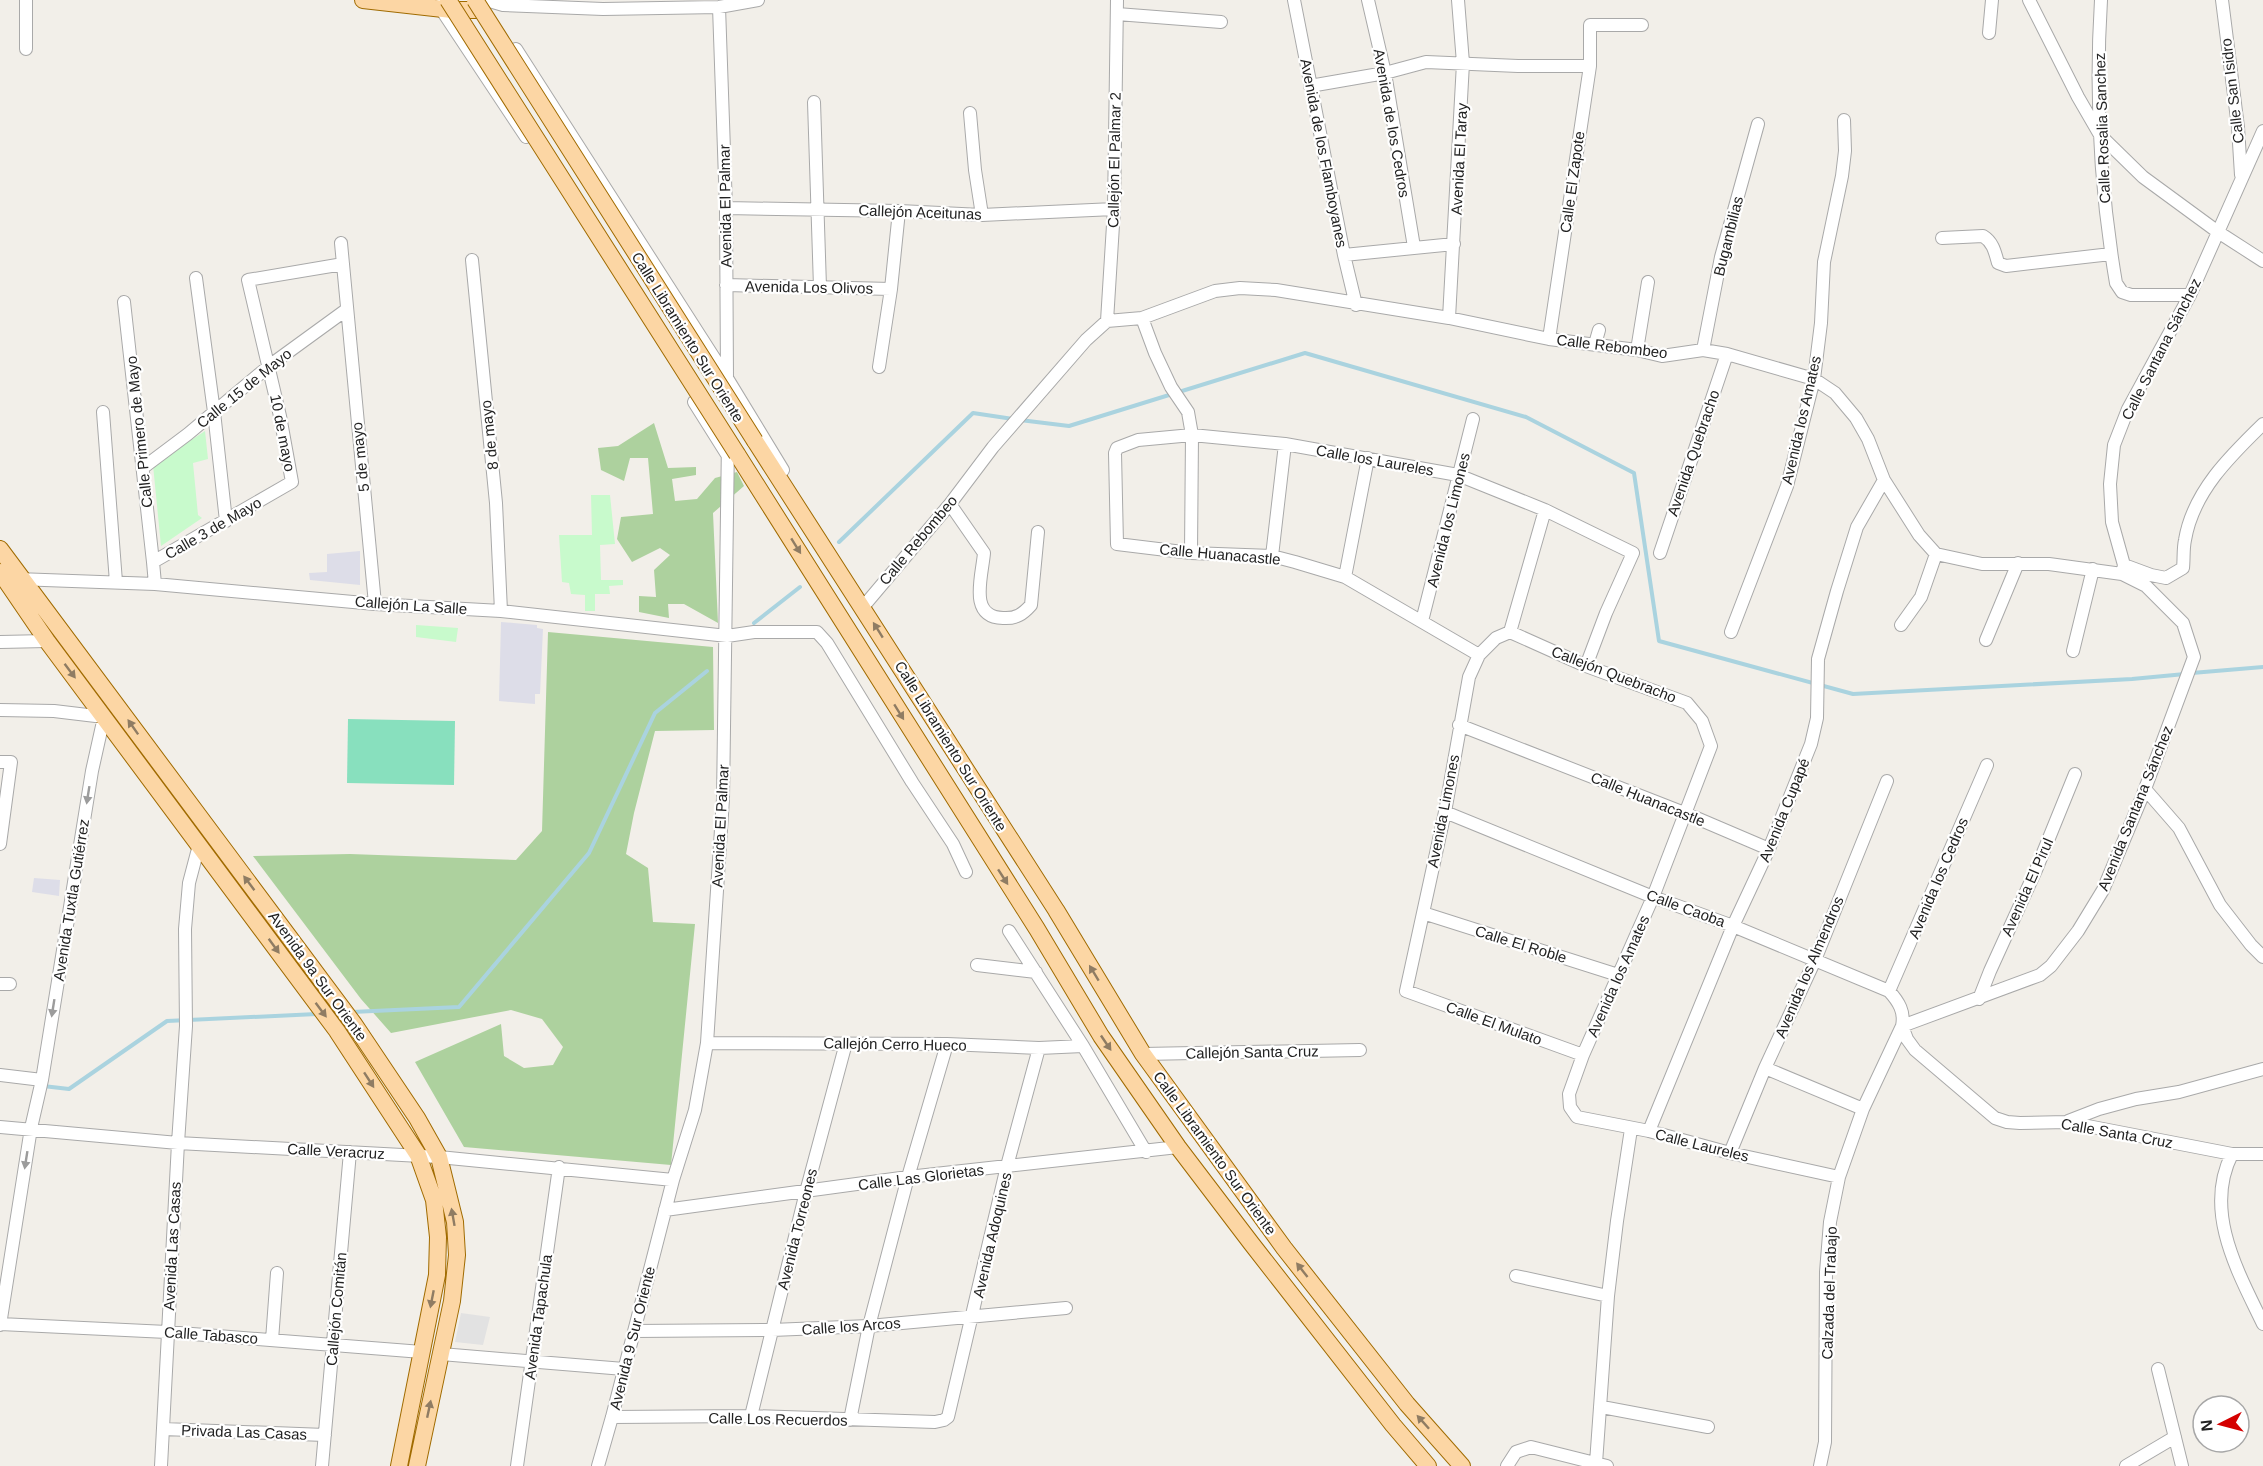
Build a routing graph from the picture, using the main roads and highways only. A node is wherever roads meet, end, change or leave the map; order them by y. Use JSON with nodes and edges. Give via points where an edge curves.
{"nodes":[{"id":1,"x":363,"y":0,"type":"edge"},
{"id":2,"x":442,"y":3,"type":"edge"},
{"id":3,"x":483,"y":4,"type":"edge"},
{"id":4,"x":0,"y":549,"type":"edge"},
{"id":5,"x":8,"y":573,"type":"edge"},
{"id":6,"x":159,"y":777,"type":"junction"},
{"id":7,"x":399,"y":1466,"type":"edge"},
{"id":8,"x":417,"y":1466,"type":"edge"},
{"id":9,"x":1428,"y":1466,"type":"edge"},
{"id":10,"x":1462,"y":1466,"type":"edge"}],
"edges":[{"from":1,"to":2,"type":"main road"},
{"from":2,"to":3,"type":"main road"},
{"from":2,"to":9,"type":"main road","name":"Calle Libramiento Sur Oriente","one_way":true,"bridge":true,"via":[[733,454],[765,497],[1101,1036],[1178,1147]]},
{"from":10,"to":3,"type":"main road","name":"Calle Libramiento Sur Oriente","one_way":true,"bridge":true,"via":[[1407,1404],[1284,1248],[1143,1054],[1056,910],[754,441]]},
{"from":4,"to":5,"type":"main road","name":"Avenida 9a Sur Oriente"},
{"from":6,"to":5,"type":"main road","name":"Avenida 9a Sur Oriente","one_way":true,"via":[[114,699]]},
{"from":5,"to":6,"type":"main road","name":"Avenida 9a Sur Oriente","one_way":true,"via":[[47,641],[104,717]]},
{"from":6,"to":7,"type":"main road","name":"Avenida 9a Sur Oriente","one_way":true,"via":[[199,845],[337,1031],[417,1155],[434,1200],[437,1275]]},
{"from":8,"to":6,"type":"main road","name":"Avenida 9a Sur Oriente","one_way":true,"via":[[452,1301],[456,1255],[455,1222],[439,1157],[417,1118],[322,980]]}]}
